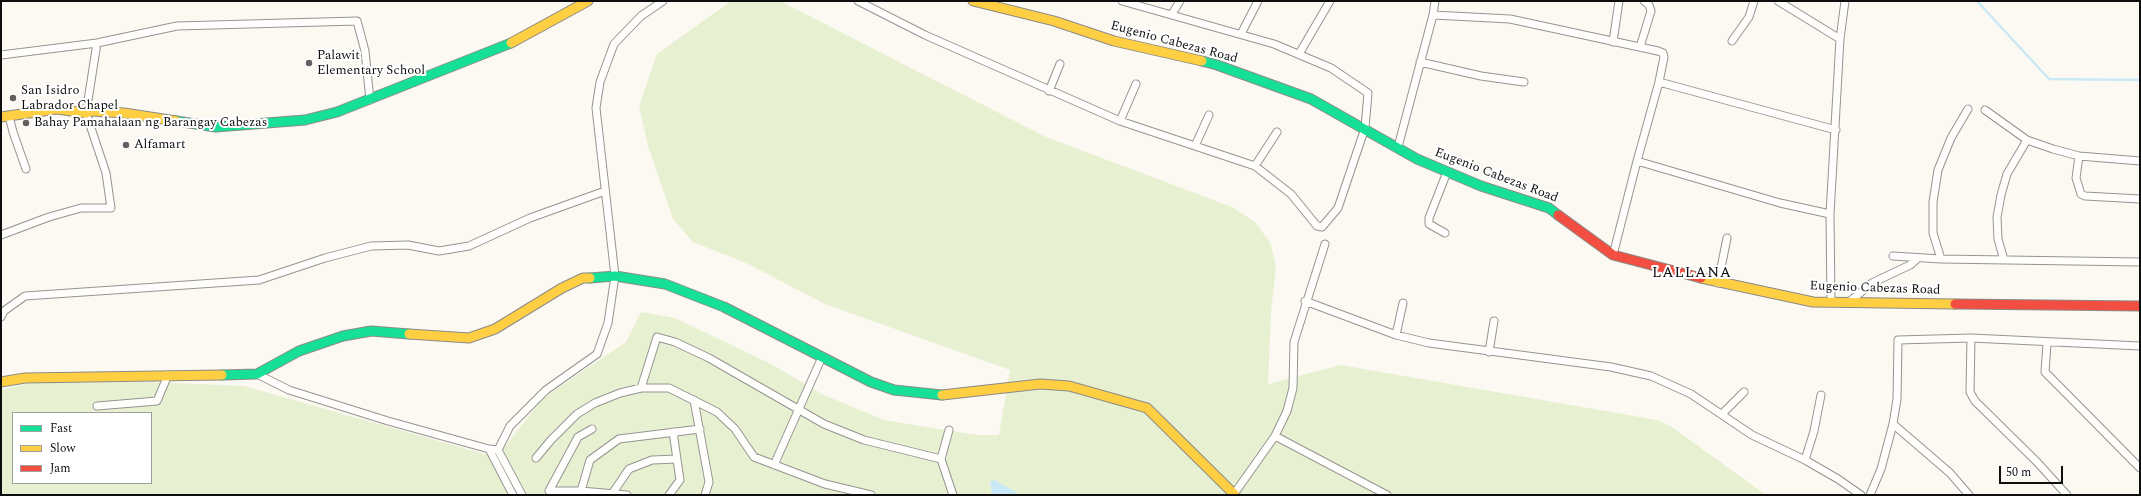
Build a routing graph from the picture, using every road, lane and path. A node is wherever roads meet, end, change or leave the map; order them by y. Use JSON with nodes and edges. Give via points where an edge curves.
{"nodes":[{"id":1,"x":588,"y":1,"type":"edge"},
{"id":2,"x":663,"y":1,"type":"edge"},
{"id":3,"x":858,"y":1,"type":"edge"},
{"id":4,"x":973,"y":1,"type":"edge"},
{"id":5,"x":1122,"y":1,"type":"edge"},
{"id":6,"x":1180,"y":1,"type":"edge"},
{"id":7,"x":1258,"y":1,"type":"edge"},
{"id":8,"x":1330,"y":1,"type":"edge"},
{"id":9,"x":1435,"y":1,"type":"edge"},
{"id":10,"x":1619,"y":1,"type":"edge"},
{"id":11,"x":1644,"y":1,"type":"edge"},
{"id":12,"x":1754,"y":1,"type":"edge"},
{"id":13,"x":1778,"y":1,"type":"edge"},
{"id":14,"x":1845,"y":1,"type":"edge"},
{"id":15,"x":1172,"y":14,"type":"junction"},
{"id":16,"x":1433,"y":15,"type":"junction"},
{"id":17,"x":1241,"y":34,"type":"junction"},
{"id":18,"x":1840,"y":40,"type":"junction"},
{"id":19,"x":1732,"y":41,"type":"dead end"},
{"id":20,"x":1613,"y":42,"type":"junction"},
{"id":21,"x":97,"y":43,"type":"junction"},
{"id":22,"x":1640,"y":47,"type":"junction"},
{"id":23,"x":1299,"y":54,"type":"junction"},
{"id":24,"x":1,"y":55,"type":"edge"},
{"id":25,"x":1420,"y":62,"type":"junction"},
{"id":26,"x":1060,"y":64,"type":"dead end"},
{"id":27,"x":1524,"y":82,"type":"dead end"},
{"id":28,"x":1659,"y":82,"type":"junction"},
{"id":29,"x":1136,"y":84,"type":"dead end"},
{"id":30,"x":1050,"y":91,"type":"junction"},
{"id":31,"x":370,"y":100,"type":"junction"},
{"id":32,"x":1968,"y":109,"type":"dead end"},
{"id":33,"x":1985,"y":110,"type":"dead end"},
{"id":34,"x":86,"y":113,"type":"junction"},
{"id":35,"x":1209,"y":115,"type":"dead end"},
{"id":36,"x":5,"y":116,"type":"edge"},
{"id":37,"x":1120,"y":121,"type":"junction"},
{"id":38,"x":1365,"y":128,"type":"junction"},
{"id":39,"x":1836,"y":130,"type":"junction"},
{"id":40,"x":1277,"y":132,"type":"dead end"},
{"id":41,"x":2027,"y":140,"type":"junction"},
{"id":42,"x":1195,"y":146,"type":"junction"},
{"id":43,"x":1398,"y":147,"type":"junction"},
{"id":44,"x":2079,"y":156,"type":"junction"},
{"id":45,"x":1637,"y":161,"type":"junction"},
{"id":46,"x":2140,"y":161,"type":"edge"},
{"id":47,"x":1255,"y":166,"type":"junction"},
{"id":48,"x":26,"y":169,"type":"dead end"},
{"id":49,"x":1447,"y":172,"type":"junction"},
{"id":50,"x":605,"y":191,"type":"junction"},
{"id":51,"x":2140,"y":199,"type":"edge"},
{"id":52,"x":1830,"y":214,"type":"junction"},
{"id":53,"x":1445,"y":233,"type":"dead end"},
{"id":54,"x":1,"y":235,"type":"edge"},
{"id":55,"x":1727,"y":238,"type":"dead end"},
{"id":56,"x":1325,"y":244,"type":"dead end"},
{"id":57,"x":1613,"y":255,"type":"junction"},
{"id":58,"x":1893,"y":256,"type":"dead end"},
{"id":59,"x":1918,"y":258,"type":"junction"},
{"id":60,"x":1941,"y":259,"type":"junction"},
{"id":61,"x":2004,"y":260,"type":"junction"},
{"id":62,"x":2140,"y":262,"type":"edge"},
{"id":63,"x":614,"y":276,"type":"junction"},
{"id":64,"x":1718,"y":284,"type":"junction"},
{"id":65,"x":1305,"y":301,"type":"junction"},
{"id":66,"x":1404,"y":302,"type":"dead end"},
{"id":67,"x":1831,"y":302,"type":"junction"},
{"id":68,"x":1849,"y":302,"type":"junction"},
{"id":69,"x":2140,"y":306,"type":"edge"},
{"id":70,"x":1,"y":317,"type":"edge"},
{"id":71,"x":1494,"y":320,"type":"dead end"},
{"id":72,"x":1396,"y":335,"type":"junction"},
{"id":73,"x":1971,"y":338,"type":"junction"},
{"id":74,"x":2047,"y":343,"type":"junction"},
{"id":75,"x":2140,"y":346,"type":"edge"},
{"id":76,"x":1489,"y":352,"type":"junction"},
{"id":77,"x":822,"y":357,"type":"junction"},
{"id":78,"x":257,"y":374,"type":"junction"},
{"id":79,"x":168,"y":375,"type":"junction"},
{"id":80,"x":1,"y":382,"type":"edge"},
{"id":81,"x":641,"y":388,"type":"junction"},
{"id":82,"x":1744,"y":392,"type":"dead end"},
{"id":83,"x":1821,"y":395,"type":"dead end"},
{"id":84,"x":694,"y":400,"type":"junction"},
{"id":85,"x":97,"y":406,"type":"dead end"},
{"id":86,"x":798,"y":410,"type":"junction"},
{"id":87,"x":1722,"y":414,"type":"junction"},
{"id":88,"x":1893,"y":424,"type":"junction"},
{"id":89,"x":592,"y":429,"type":"dead end"},
{"id":90,"x":700,"y":429,"type":"junction"},
{"id":91,"x":949,"y":430,"type":"dead end"},
{"id":92,"x":673,"y":432,"type":"junction"},
{"id":93,"x":1275,"y":436,"type":"junction"},
{"id":94,"x":489,"y":449,"type":"junction"},
{"id":95,"x":498,"y":450,"type":"junction"},
{"id":96,"x":536,"y":458,"type":"dead end"},
{"id":97,"x":676,"y":459,"type":"junction"},
{"id":98,"x":941,"y":459,"type":"junction"},
{"id":99,"x":1804,"y":460,"type":"junction"},
{"id":100,"x":774,"y":464,"type":"junction"},
{"id":101,"x":2140,"y":468,"type":"edge"},
{"id":102,"x":581,"y":491,"type":"junction"},
{"id":103,"x":612,"y":494,"type":"junction"},
{"id":104,"x":513,"y":495,"type":"edge"},
{"id":105,"x":522,"y":495,"type":"edge"},
{"id":106,"x":628,"y":495,"type":"edge"},
{"id":107,"x":669,"y":495,"type":"edge"},
{"id":108,"x":705,"y":495,"type":"edge"},
{"id":109,"x":871,"y":495,"type":"edge"},
{"id":110,"x":953,"y":495,"type":"edge"},
{"id":111,"x":1235,"y":495,"type":"edge"},
{"id":112,"x":1387,"y":495,"type":"edge"},
{"id":113,"x":1862,"y":495,"type":"edge"},
{"id":114,"x":1870,"y":495,"type":"edge"},
{"id":115,"x":1970,"y":495,"type":"edge"},
{"id":116,"x":2067,"y":495,"type":"edge"}],
"edges":[{"from":1,"to":31,"type":"street","via":[[550,24],[505,46]]},
{"from":2,"to":50,"type":"street","via":[[641,16],[614,44],[600,82],[596,108]]},
{"from":3,"to":30,"type":"street"},
{"from":4,"to":38,"type":"street","name":"Eugenio Cabezas Road","via":[[1054,21],[1114,41],[1216,65],[1311,99]]},
{"from":5,"to":15,"type":"street"},
{"from":6,"to":15,"type":"street"},
{"from":7,"to":17,"type":"street"},
{"from":8,"to":23,"type":"street"},
{"from":9,"to":16,"type":"street"},
{"from":10,"to":20,"type":"street"},
{"from":11,"to":22,"type":"street","via":[[1651,11]]},
{"from":12,"to":19,"type":"street","via":[[1749,17]]},
{"from":13,"to":18,"type":"street"},
{"from":14,"to":18,"type":"street"},
{"from":15,"to":17,"type":"street"},
{"from":16,"to":20,"type":"street","via":[[1510,19]]},
{"from":16,"to":25,"type":"street"},
{"from":17,"to":23,"type":"street"},
{"from":18,"to":39,"type":"street"},
{"from":20,"to":22,"type":"street"},
{"from":21,"to":24,"type":"street"},
{"from":21,"to":31,"type":"street","via":[[176,26],[357,21],[365,51]]},
{"from":21,"to":34,"type":"street"},
{"from":22,"to":28,"type":"street","via":[[1664,55]]},
{"from":23,"to":38,"type":"street","via":[[1331,68],[1368,93]]},
{"from":25,"to":27,"type":"street","via":[[1482,76]]},
{"from":25,"to":43,"type":"street"},
{"from":26,"to":30,"type":"street"},
{"from":28,"to":39,"type":"street"},
{"from":28,"to":45,"type":"street"},
{"from":29,"to":37,"type":"street"},
{"from":30,"to":37,"type":"street"},
{"from":31,"to":34,"type":"street","via":[[305,120],[216,127],[124,113]]},
{"from":32,"to":60,"type":"street","via":[[1951,138],[1938,170],[1933,202],[1933,233]]},
{"from":33,"to":41,"type":"street"},
{"from":34,"to":36,"type":"street","via":[[57,109]]},
{"from":34,"to":54,"type":"street","via":[[106,173],[111,208],[81,208]]},
{"from":35,"to":42,"type":"street"},
{"from":36,"to":48,"type":"street"},
{"from":37,"to":42,"type":"street"},
{"from":38,"to":43,"type":"street","name":"Eugenio Cabezas Road"},
{"from":38,"to":47,"type":"street","via":[[1338,208],[1322,227],[1317,226],[1292,194]]},
{"from":39,"to":52,"type":"street"},
{"from":40,"to":47,"type":"street"},
{"from":41,"to":44,"type":"street"},
{"from":41,"to":61,"type":"street","via":[[2007,174],[2000,195],[1998,239]]},
{"from":42,"to":47,"type":"street"},
{"from":43,"to":49,"type":"street","name":"Eugenio Cabezas Road"},
{"from":44,"to":46,"type":"street"},
{"from":44,"to":51,"type":"street","via":[[2076,178],[2081,194]]},
{"from":45,"to":52,"type":"street","via":[[1780,203]]},
{"from":45,"to":57,"type":"street"},
{"from":49,"to":53,"type":"street","via":[[1429,218],[1429,224]]},
{"from":49,"to":57,"type":"street","name":"Eugenio Cabezas Road","via":[[1549,208]]},
{"from":50,"to":63,"type":"street"},
{"from":50,"to":70,"type":"street","via":[[530,218],[469,246],[440,251],[408,245],[371,246],[259,280],[24,296],[4,311]]},
{"from":52,"to":67,"type":"street"},
{"from":55,"to":64,"type":"street"},
{"from":56,"to":65,"type":"street"},
{"from":57,"to":64,"type":"street","name":"Eugenio Cabezas Road"},
{"from":58,"to":59,"type":"street"},
{"from":59,"to":60,"type":"street"},
{"from":59,"to":68,"type":"street","via":[[1910,265],[1872,283]]},
{"from":60,"to":61,"type":"street"},
{"from":61,"to":62,"type":"street"},
{"from":63,"to":77,"type":"street","via":[[665,284],[724,307]]},
{"from":63,"to":78,"type":"street","via":[[583,278],[562,288],[495,330],[469,338],[371,331],[343,336],[299,352]]},
{"from":63,"to":95,"type":"street","via":[[608,323],[597,354],[546,390],[510,426]]},
{"from":64,"to":67,"type":"street","name":"Eugenio Cabezas Road","via":[[1813,302]]},
{"from":65,"to":72,"type":"street"},
{"from":65,"to":93,"type":"street","via":[[1294,342],[1293,388],[1287,411]]},
{"from":66,"to":72,"type":"street"},
{"from":67,"to":68,"type":"street","name":"Eugenio Cabezas Road"},
{"from":68,"to":69,"type":"street","name":"Eugenio Cabezas Road"},
{"from":71,"to":76,"type":"street"},
{"from":72,"to":76,"type":"street"},
{"from":73,"to":74,"type":"street"},
{"from":73,"to":88,"type":"street","via":[[1898,340],[1897,399]]},
{"from":73,"to":116,"type":"street","via":[[1970,392],[1975,401]]},
{"from":74,"to":75,"type":"street"},
{"from":74,"to":101,"type":"street","via":[[2042,374]]},
{"from":76,"to":87,"type":"street","via":[[1611,367],[1651,376],[1691,394]]},
{"from":77,"to":86,"type":"street"},
{"from":77,"to":111,"type":"street","via":[[871,382],[894,390],[945,395],[1040,384],[1069,386],[1147,408]]},
{"from":78,"to":79,"type":"street"},
{"from":78,"to":94,"type":"street","via":[[288,390]]},
{"from":79,"to":80,"type":"street","via":[[25,378]]},
{"from":79,"to":85,"type":"street","via":[[157,401]]},
{"from":81,"to":84,"type":"street","via":[[669,388]]},
{"from":81,"to":86,"type":"street","via":[[657,337],[709,358]]},
{"from":81,"to":96,"type":"street","via":[[595,403],[577,414]]},
{"from":82,"to":87,"type":"street"},
{"from":83,"to":99,"type":"street","via":[[1814,431]]},
{"from":84,"to":90,"type":"street"},
{"from":84,"to":100,"type":"street","via":[[717,412],[735,429],[754,457]]},
{"from":86,"to":98,"type":"street","via":[[864,440]]},
{"from":86,"to":100,"type":"street"},
{"from":87,"to":99,"type":"street","via":[[1752,435]]},
{"from":88,"to":114,"type":"street","via":[[1881,468]]},
{"from":88,"to":115,"type":"street","via":[[1950,473]]},
{"from":89,"to":102,"type":"street","via":[[578,437],[549,491]]},
{"from":90,"to":92,"type":"street"},
{"from":90,"to":108,"type":"street","via":[[709,482]]},
{"from":91,"to":98,"type":"street"},
{"from":92,"to":97,"type":"street"},
{"from":92,"to":102,"type":"street","via":[[619,439],[590,460]]},
{"from":93,"to":111,"type":"street"},
{"from":93,"to":112,"type":"street"},
{"from":94,"to":95,"type":"street"},
{"from":94,"to":104,"type":"street"},
{"from":95,"to":105,"type":"street"},
{"from":97,"to":103,"type":"street","via":[[652,460],[629,469]]},
{"from":97,"to":107,"type":"street","via":[[680,480]]},
{"from":98,"to":110,"type":"street"},
{"from":99,"to":113,"type":"street"},
{"from":100,"to":109,"type":"street","via":[[825,484]]},
{"from":102,"to":103,"type":"street"},
{"from":103,"to":106,"type":"street"}]}
